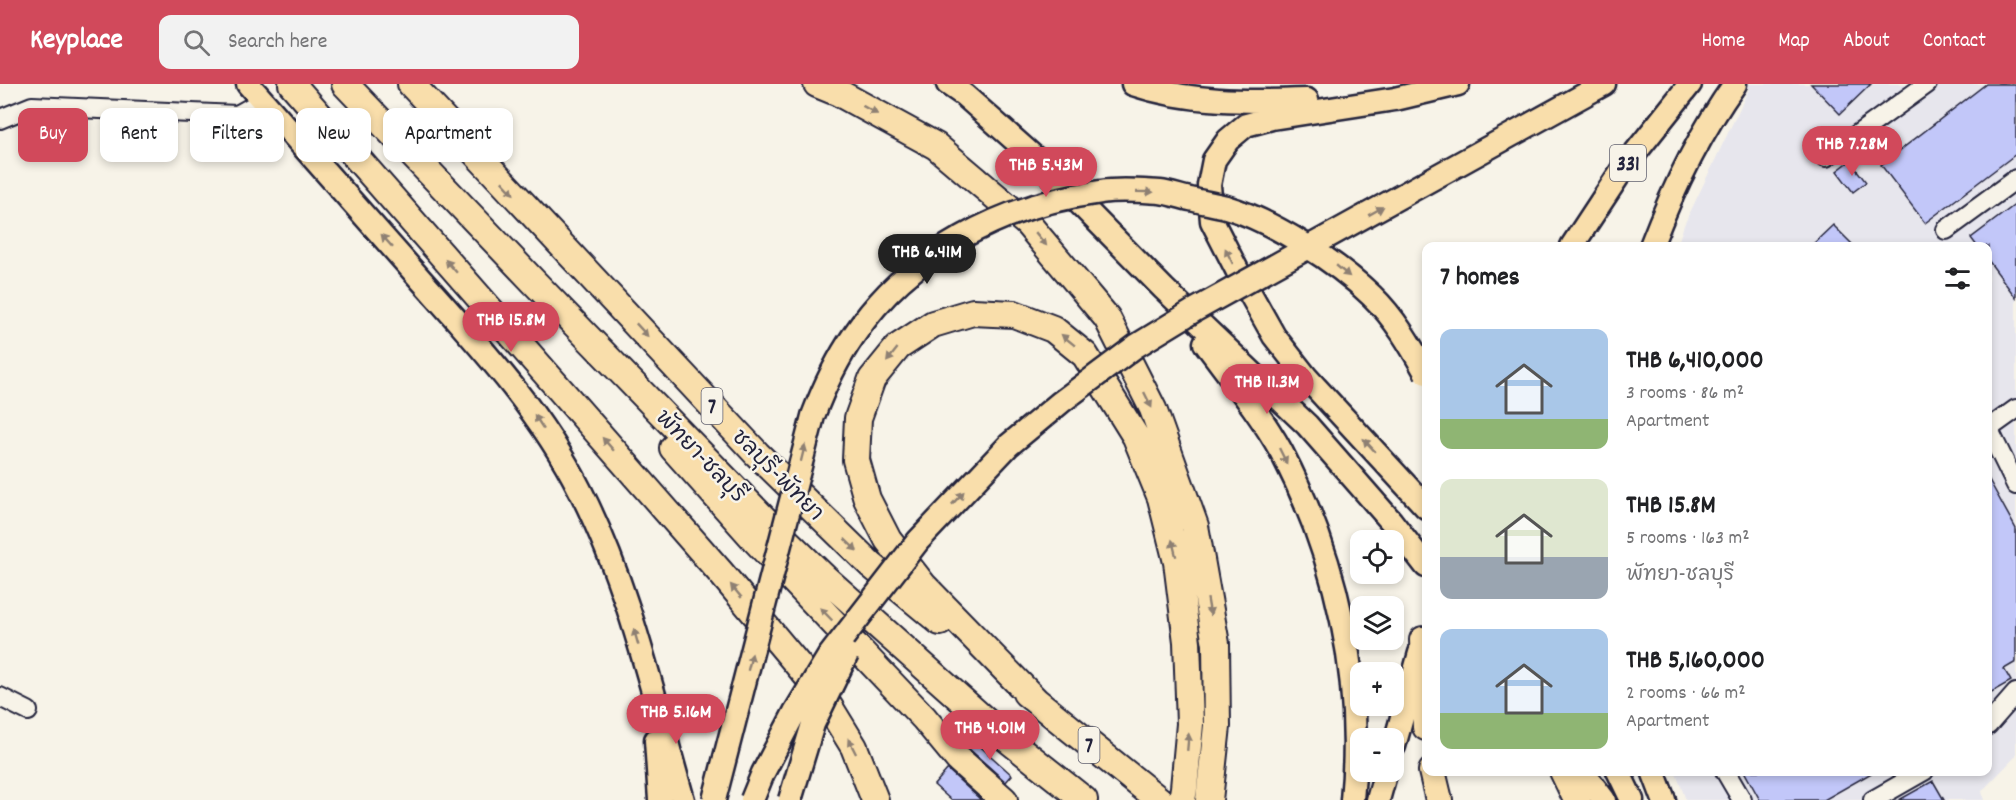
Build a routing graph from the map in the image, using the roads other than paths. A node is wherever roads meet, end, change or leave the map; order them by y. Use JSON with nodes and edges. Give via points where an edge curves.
{"nodes":[{"id":1,"x":292,"y":84,"type":"edge"},
{"id":2,"x":345,"y":84,"type":"edge"},
{"id":3,"x":411,"y":84,"type":"edge"},
{"id":4,"x":817,"y":84,"type":"edge"},
{"id":5,"x":948,"y":84,"type":"edge"},
{"id":6,"x":1133,"y":84,"type":"edge"},
{"id":7,"x":1458,"y":84,"type":"edge"},
{"id":8,"x":1604,"y":84,"type":"edge"},
{"id":9,"x":1690,"y":84,"type":"edge"},
{"id":10,"x":1735,"y":84,"type":"edge"},
{"id":11,"x":1927,"y":84,"type":"edge"},
{"id":12,"x":255,"y":92,"type":"edge"},
{"id":13,"x":1395,"y":99,"type":"junction"},
{"id":14,"x":0,"y":119,"type":"edge"},
{"id":15,"x":1826,"y":157,"type":"dead end"},
{"id":16,"x":2016,"y":179,"type":"edge"},
{"id":17,"x":1946,"y":230,"type":"dead end"},
{"id":18,"x":1575,"y":242,"type":"edge"},
{"id":19,"x":1653,"y":242,"type":"edge"},
{"id":20,"x":534,"y":282,"type":"junction"},
{"id":21,"x":1164,"y":289,"type":"junction"},
{"id":22,"x":1422,"y":366,"type":"edge"},
{"id":23,"x":2016,"y":409,"type":"edge"},
{"id":24,"x":1992,"y":425,"type":"edge"},
{"id":25,"x":1992,"y":436,"type":"edge"},
{"id":26,"x":2016,"y":485,"type":"edge"},
{"id":27,"x":1422,"y":503,"type":"edge"},
{"id":28,"x":918,"y":541,"type":"junction"},
{"id":29,"x":1422,"y":561,"type":"edge"},
{"id":30,"x":1422,"y":645,"type":"edge"},
{"id":31,"x":652,"y":693,"type":"junction"},
{"id":32,"x":2016,"y":693,"type":"edge"},
{"id":33,"x":0,"y":697,"type":"edge"},
{"id":34,"x":1038,"y":703,"type":"junction"},
{"id":35,"x":27,"y":711,"type":"dead end"},
{"id":36,"x":1992,"y":720,"type":"edge"},
{"id":37,"x":1399,"y":728,"type":"edge"},
{"id":38,"x":1433,"y":776,"type":"edge"},
{"id":39,"x":1565,"y":776,"type":"edge"},
{"id":40,"x":1586,"y":776,"type":"edge"},
{"id":41,"x":1620,"y":776,"type":"edge"},
{"id":42,"x":1655,"y":776,"type":"edge"},
{"id":43,"x":1728,"y":776,"type":"edge"},
{"id":44,"x":1915,"y":776,"type":"edge"},
{"id":45,"x":1383,"y":782,"type":"edge"},
{"id":46,"x":1150,"y":793,"type":"edge"},
{"id":47,"x":660,"y":800,"type":"edge"},
{"id":48,"x":683,"y":800,"type":"edge"},
{"id":49,"x":714,"y":800,"type":"edge"},
{"id":50,"x":752,"y":800,"type":"edge"},
{"id":51,"x":790,"y":800,"type":"edge"},
{"id":52,"x":875,"y":800,"type":"edge"},
{"id":53,"x":1004,"y":800,"type":"edge"},
{"id":54,"x":1084,"y":800,"type":"edge"},
{"id":55,"x":1182,"y":800,"type":"edge"},
{"id":56,"x":1209,"y":800,"type":"edge"},
{"id":57,"x":1352,"y":800,"type":"edge"},
{"id":58,"x":1378,"y":800,"type":"edge"},
{"id":59,"x":1438,"y":800,"type":"edge"},
{"id":60,"x":1577,"y":800,"type":"edge"},
{"id":61,"x":1604,"y":800,"type":"edge"},
{"id":62,"x":1632,"y":800,"type":"edge"},
{"id":63,"x":1664,"y":800,"type":"edge"},
{"id":64,"x":1742,"y":800,"type":"edge"},
{"id":65,"x":1873,"y":800,"type":"edge"}],
"edges":[{"from":52,"to":1,"type":"highway","one_way":true,"via":[[854,747],[819,690]]},
{"from":2,"to":20,"type":"highway","name":"พัทยา-ชลบุรี","number":"7"},
{"from":3,"to":34,"type":"highway","name":"ชลบุรี-พัทยา","number":"7","one_way":true,"via":[[757,454],[870,565]]},
{"from":4,"to":56,"type":"highway","one_way":true,"via":[[936,146],[1027,224],[1107,318],[1153,409],[1195,526],[1216,644],[1217,726]]},
{"from":5,"to":21,"type":"main road","via":[[1034,157]]},
{"from":6,"to":13,"type":"main road","via":[[1153,91],[1232,102]]},
{"from":7,"to":13,"type":"main road"},
{"from":28,"to":8,"type":"main road","one_way":true,"bridge":true,"via":[[1010,445],[1136,346]]},
{"from":9,"to":18,"type":"main road","number":"331","via":[[1624,167]]},
{"from":10,"to":19,"type":"main road","via":[[1701,137]]},
{"from":11,"to":15,"type":"street"},
{"from":12,"to":14,"type":"street","via":[[237,115],[32,106]]},
{"from":31,"to":12,"type":"main road","one_way":true,"via":[[622,587],[603,537],[579,488],[529,406]]},
{"from":27,"to":13,"type":"main road","one_way":true,"via":[[1307,378],[1274,336],[1212,221],[1209,185],[1214,160],[1228,140],[1246,125]]},
{"from":16,"to":17,"type":"street"},
{"from":53,"to":20,"type":"highway","one_way":true,"via":[[958,759],[917,710],[698,477]]},
{"from":20,"to":54,"type":"highway","name":"พัทยา-ชลบุรี","number":"7","via":[[826,579],[991,726]]},
{"from":21,"to":29,"type":"main road","via":[[1307,425]]},
{"from":21,"to":57,"type":"main road","one_way":true,"via":[[1244,394],[1280,451],[1317,531],[1349,657],[1356,765]]},
{"from":49,"to":22,"type":"main road","one_way":true,"bridge":true,"via":[[813,416],[829,376],[855,334],[884,299],[948,244],[990,222],[1050,201],[1103,191],[1162,192],[1228,208],[1281,231],[1333,264],[1373,296],[1401,330]]},
{"from":23,"to":24,"type":"street"},
{"from":25,"to":26,"type":"street"},
{"from":28,"to":50,"type":"main road","bridge":true,"via":[[829,656],[795,712]]},
{"from":28,"to":51,"type":"main road","bridge":true,"via":[[841,663],[813,724]]},
{"from":30,"to":37,"type":"main road"},
{"from":31,"to":47,"type":"main road"},
{"from":31,"to":48,"type":"main road"},
{"from":32,"to":36,"type":"street"},
{"from":33,"to":35,"type":"street"},
{"from":34,"to":46,"type":"highway","name":"ชลบุรี-พัทยา","number":"7"},
{"from":55,"to":34,"type":"highway","one_way":true,"via":[[1190,724],[1187,642],[1177,562],[1161,498],[1140,447],[1085,355],[1053,329],[1014,314],[973,312],[933,324],[898,346],[872,379],[861,408],[856,460],[867,499],[888,540],[923,585]]},
{"from":38,"to":59,"type":"highway"},
{"from":39,"to":60,"type":"highway"},
{"from":40,"to":61,"type":"main road"},
{"from":41,"to":62,"type":"main road"},
{"from":42,"to":63,"type":"main road"},
{"from":43,"to":64,"type":"street"},
{"from":44,"to":65,"type":"street"},
{"from":45,"to":58,"type":"main road"}]}
